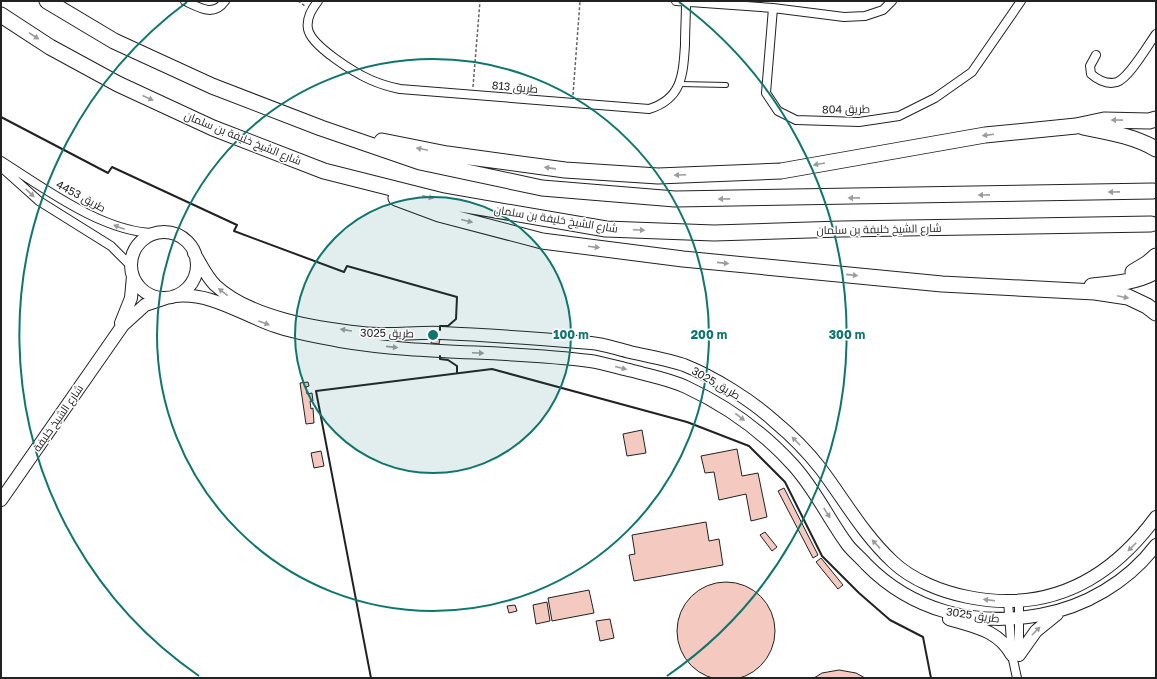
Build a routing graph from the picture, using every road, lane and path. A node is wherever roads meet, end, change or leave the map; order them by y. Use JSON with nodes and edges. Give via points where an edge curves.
{"nodes":[{"id":1,"x":47,"y":1,"type":"edge"},
{"id":2,"x":186,"y":1,"type":"edge"},
{"id":3,"x":225,"y":1,"type":"edge"},
{"id":4,"x":318,"y":1,"type":"edge"},
{"id":5,"x":480,"y":1,"type":"edge"},
{"id":6,"x":580,"y":1,"type":"edge"},
{"id":7,"x":676,"y":1,"type":"edge"},
{"id":8,"x":892,"y":1,"type":"edge"},
{"id":9,"x":1021,"y":1,"type":"edge"},
{"id":10,"x":686,"y":2,"type":"edge"},
{"id":11,"x":736,"y":3,"type":"edge"},
{"id":12,"x":773,"y":8,"type":"junction"},
{"id":13,"x":1,"y":14,"type":"edge"},
{"id":14,"x":1156,"y":34,"type":"edge"},
{"id":15,"x":1096,"y":55,"type":"dead end"},
{"id":16,"x":680,"y":84,"type":"junction"},
{"id":17,"x":726,"y":85,"type":"dead end"},
{"id":18,"x":472,"y":95,"type":"junction"},
{"id":19,"x":572,"y":103,"type":"junction"},
{"id":20,"x":1156,"y":119,"type":"edge"},
{"id":21,"x":1076,"y":126,"type":"junction"},
{"id":22,"x":321,"y":128,"type":"junction"},
{"id":23,"x":1120,"y":135,"type":"junction"},
{"id":24,"x":1156,"y":149,"type":"edge"},
{"id":25,"x":1156,"y":156,"type":"edge"},
{"id":26,"x":1,"y":161,"type":"edge"},
{"id":27,"x":1,"y":167,"type":"edge"},
{"id":28,"x":324,"y":171,"type":"junction"},
{"id":29,"x":1153,"y":191,"type":"dead end"},
{"id":30,"x":1151,"y":224,"type":"dead end"},
{"id":31,"x":157,"y":233,"type":"junction"},
{"id":32,"x":194,"y":253,"type":"junction"},
{"id":33,"x":1156,"y":256,"type":"edge"},
{"id":34,"x":132,"y":271,"type":"junction"},
{"id":35,"x":1156,"y":271,"type":"edge"},
{"id":36,"x":1109,"y":285,"type":"junction"},
{"id":37,"x":1057,"y":289,"type":"junction"},
{"id":38,"x":171,"y":297,"type":"junction"},
{"id":39,"x":1156,"y":313,"type":"edge"},
{"id":40,"x":410,"y":333,"type":"junction"},
{"id":41,"x":460,"y":334,"type":"junction"},
{"id":42,"x":115,"y":336,"type":"junction"},
{"id":43,"x":595,"y":344,"type":"junction"},
{"id":44,"x":408,"y":348,"type":"junction"},
{"id":45,"x":458,"y":352,"type":"junction"},
{"id":46,"x":593,"y":361,"type":"junction"},
{"id":47,"x":1,"y":500,"type":"edge"},
{"id":48,"x":1156,"y":517,"type":"edge"},
{"id":49,"x":1156,"y":545,"type":"edge"},
{"id":50,"x":1013,"y":601,"type":"junction"},
{"id":51,"x":918,"y":603,"type":"junction"},
{"id":52,"x":1059,"y":612,"type":"junction"},
{"id":53,"x":1014,"y":619,"type":"junction"},
{"id":54,"x":1016,"y":655,"type":"junction"},
{"id":55,"x":1017,"y":675,"type":"edge"}],
"edges":[{"from":1,"to":22,"type":"highway","via":[[114,41],[212,86]]},
{"from":2,"to":3,"type":"street","via":[[211,11]]},
{"from":4,"to":18,"type":"street","name":"طريق 813","via":[[308,19],[308,30],[312,39],[360,75],[400,89]]},
{"from":5,"to":18,"type":"path"},
{"from":6,"to":19,"type":"path"},
{"from":7,"to":10,"type":"street"},
{"from":8,"to":12,"type":"street","via":[[883,10],[865,16],[844,17]]},
{"from":9,"to":12,"type":"street","name":"طريق 804","via":[[972,72],[935,98],[899,116],[859,122],[796,120],[778,111],[766,94]]},
{"from":10,"to":11,"type":"street"},
{"from":10,"to":16,"type":"street","name":"طريق 813","via":[[684,70]]},
{"from":11,"to":12,"type":"street"},
{"from":13,"to":28,"type":"highway","name":"شارع الشيخ خليفة بن سلمان","one_way":true,"via":[[50,47],[118,84],[213,128]]},
{"from":14,"to":15,"type":"street","via":[[1126,76],[1117,82],[1107,83],[1091,74],[1090,66]]},
{"from":16,"to":17,"type":"lane"},
{"from":16,"to":19,"type":"street","name":"طريق 813","via":[[668,100],[649,109]]},
{"from":18,"to":19,"type":"street","name":"طريق 813"},
{"from":20,"to":21,"type":"highway","one_way":true,"via":[[1104,120]]},
{"from":21,"to":22,"type":"highway","one_way":true,"via":[[985,135],[780,171],[658,176],[565,170],[447,154]]},
{"from":21,"to":23,"type":"highway"},
{"from":29,"to":22,"type":"highway","one_way":true,"via":[[667,199],[542,188],[420,162]]},
{"from":23,"to":24,"type":"highway"},
{"from":23,"to":25,"type":"highway"},
{"from":31,"to":26,"type":"street","name":"طريق 4453","one_way":true,"via":[[130,231],[100,220]]},
{"from":27,"to":34,"type":"street","one_way":true,"via":[[39,201],[111,246]]},
{"from":28,"to":30,"type":"highway","name":"شارع الشيخ خليفة بن سلمان","one_way":true,"via":[[443,201],[606,229],[714,233]]},
{"from":28,"to":37,"type":"highway","one_way":true,"via":[[440,214],[542,241],[683,259],[942,284]]},
{"from":31,"to":32,"type":"street","via":[[168,232],[179,236],[188,243]]},
{"from":31,"to":34,"type":"street","via":[[141,241],[135,249]]},
{"from":32,"to":38,"type":"street","via":[[196,273],[191,283],[184,291]]},
{"from":40,"to":32,"type":"street","name":"طريق 3025","one_way":true,"via":[[364,334],[285,320],[254,309],[226,294],[214,284]]},
{"from":33,"to":36,"type":"highway"},
{"from":34,"to":38,"type":"street","via":[[138,285],[146,292],[155,297]]},
{"from":34,"to":42,"type":"street","name":"شارع الشيخ خليفة","via":[[131,298]]},
{"from":35,"to":36,"type":"highway","via":[[1146,277]]},
{"from":36,"to":37,"type":"highway"},
{"from":37,"to":39,"type":"highway","one_way":true,"via":[[1128,298]]},
{"from":38,"to":42,"type":"street","name":"شارع الشيخ خليفة","via":[[136,311]]},
{"from":38,"to":44,"type":"street","name":"طريق 3025","one_way":true,"via":[[190,294],[202,296],[279,328],[342,341]]},
{"from":40,"to":41,"type":"street","name":"طريق 3025"},
{"from":40,"to":44,"type":"street"},
{"from":41,"to":43,"type":"street","name":"طريق 3025"},
{"from":41,"to":45,"type":"street"},
{"from":42,"to":47,"type":"street","name":"شارع الشيخ خليفة"},
{"from":43,"to":46,"type":"street"},
{"from":50,"to":43,"type":"street","name":"طريق 3025","one_way":true,"via":[[983,600],[955,594],[927,584],[895,564],[862,529],[820,468],[799,443],[772,419],[729,389],[683,365]]},
{"from":44,"to":45,"type":"street","name":"طريق 3025"},
{"from":45,"to":46,"type":"street","name":"طريق 3025","one_way":true,"via":[[522,354]]},
{"from":46,"to":51,"type":"street","name":"طريق 3025","one_way":true,"via":[[663,378],[729,408],[793,465],[808,483],[848,545],[882,580]]},
{"from":48,"to":50,"type":"street","name":"طريق 3025","one_way":true,"via":[[1140,539],[1119,560],[1090,580],[1061,593]]},
{"from":49,"to":52,"type":"street","name":"طريق 3025","via":[[1128,576],[1096,596]]},
{"from":50,"to":53,"type":"street"},
{"from":51,"to":53,"type":"street","name":"طريق 3025","via":[[976,617]]},
{"from":51,"to":54,"type":"street","via":[[949,619],[990,632],[1000,638]]},
{"from":52,"to":53,"type":"street","name":"طريق 3025"},
{"from":54,"to":52,"type":"street","one_way":true,"via":[[1036,631]]},
{"from":53,"to":54,"type":"street"},
{"from":54,"to":55,"type":"street"}]}
